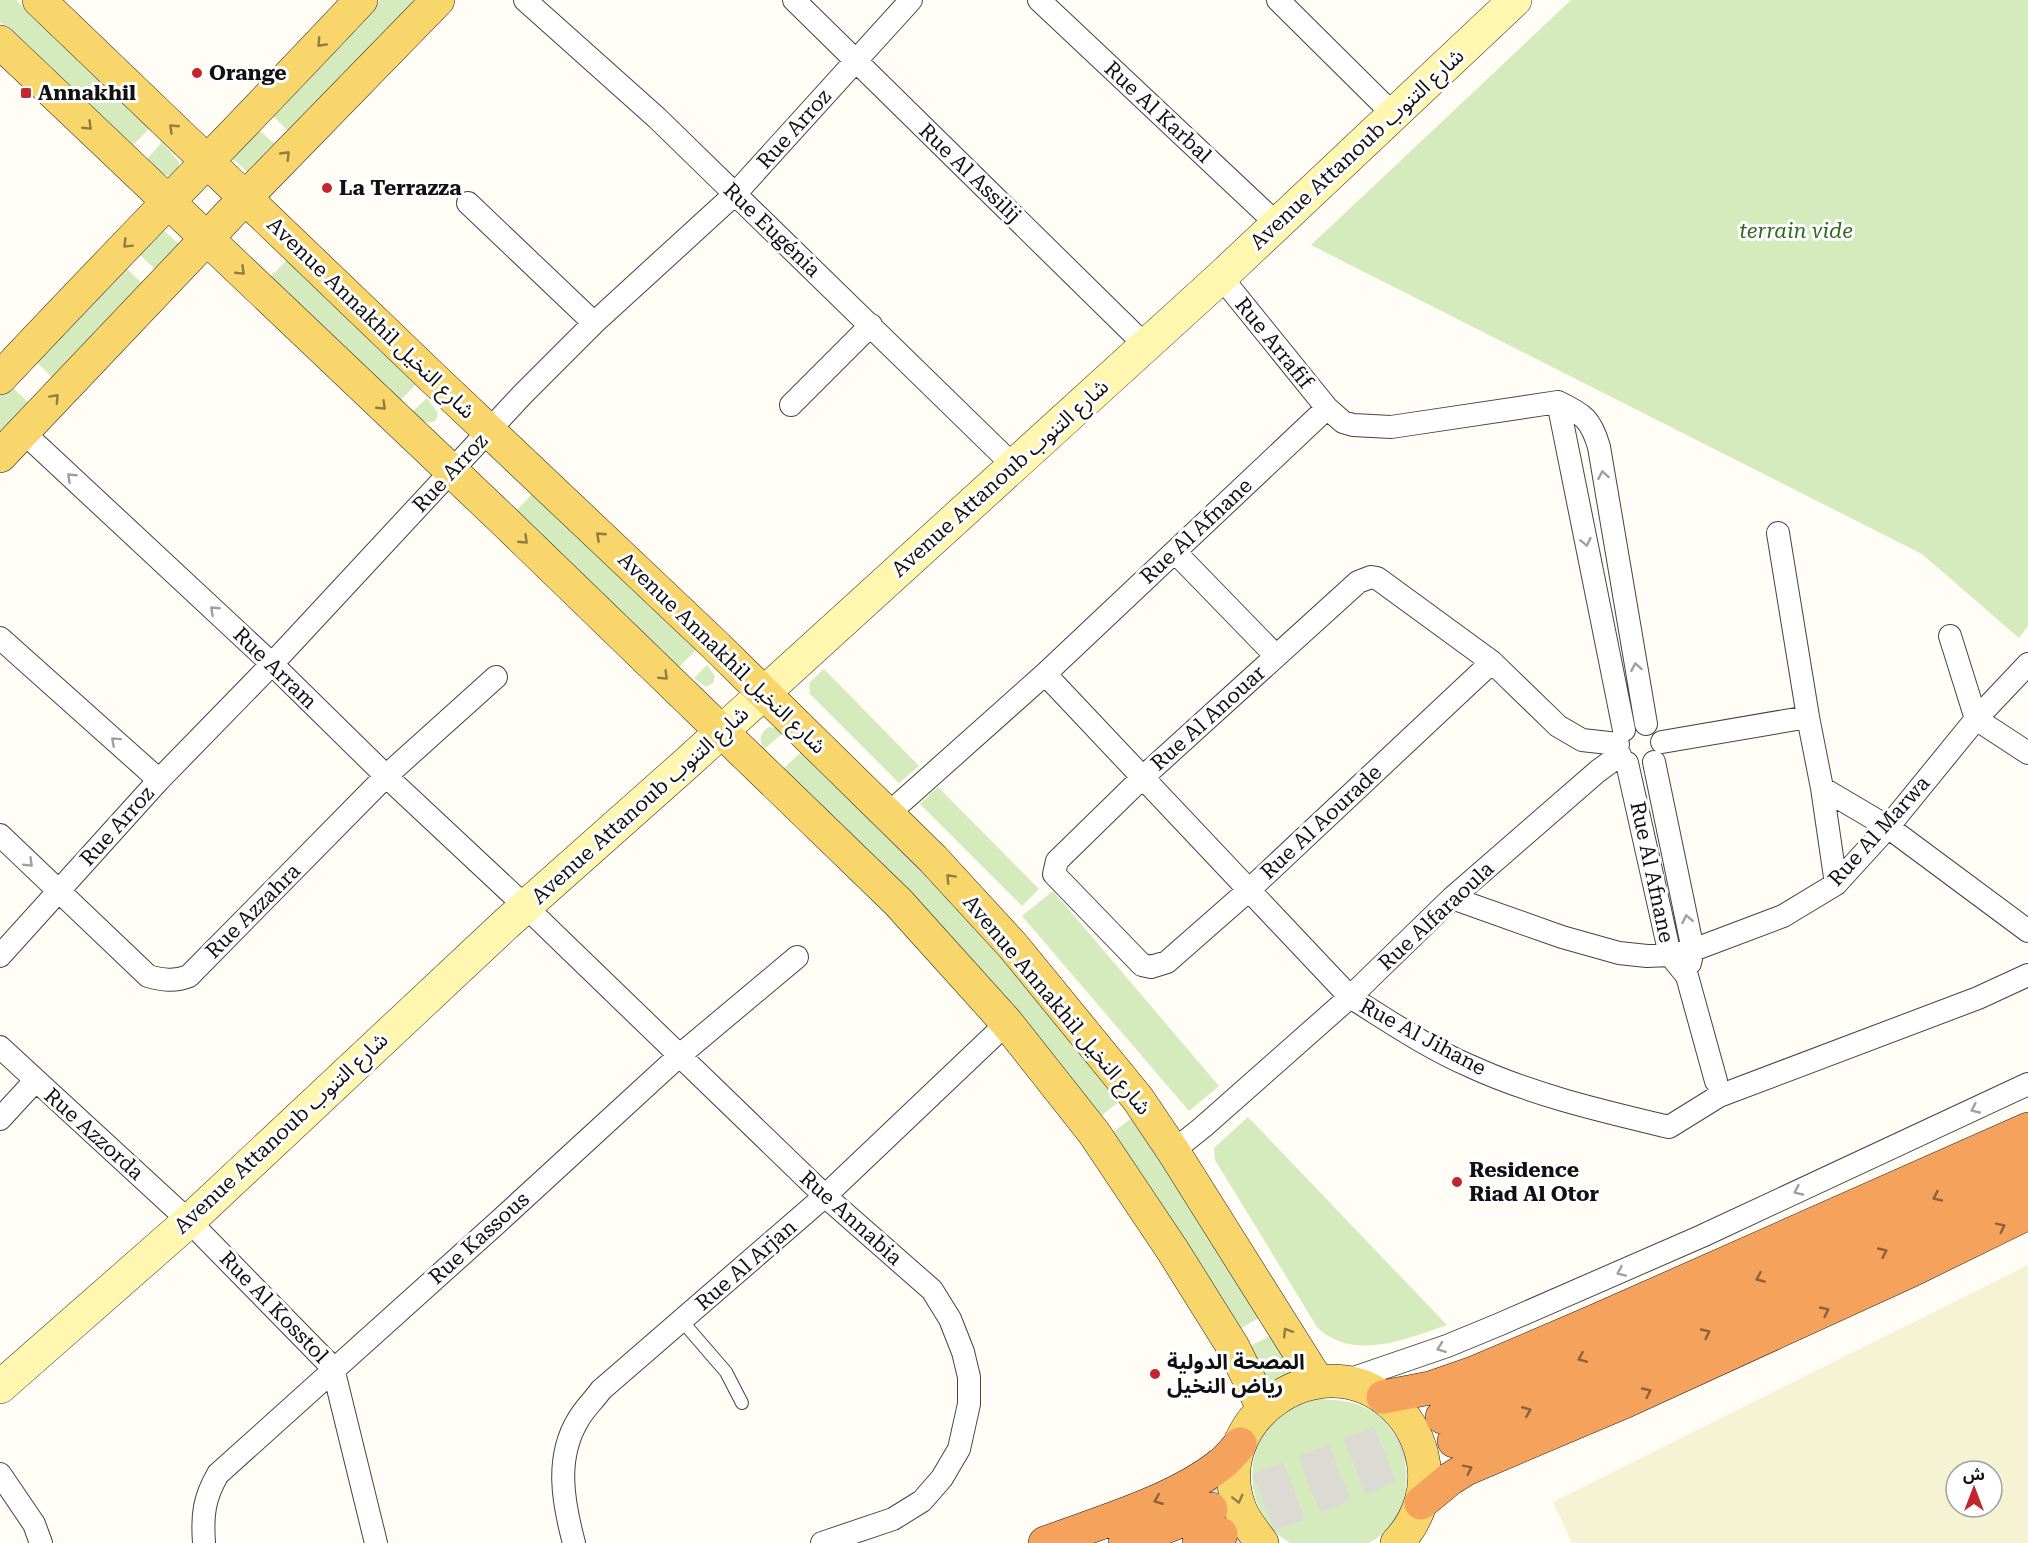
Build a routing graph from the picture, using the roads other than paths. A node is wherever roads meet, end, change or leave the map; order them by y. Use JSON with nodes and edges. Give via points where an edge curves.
{"nodes":[{"id":1,"x":39,"y":0,"type":"edge"},
{"id":2,"x":361,"y":0,"type":"edge"},
{"id":3,"x":438,"y":0,"type":"edge"},
{"id":4,"x":525,"y":0,"type":"edge"},
{"id":5,"x":794,"y":0,"type":"edge"},
{"id":6,"x":911,"y":0,"type":"edge"},
{"id":7,"x":1039,"y":0,"type":"edge"},
{"id":8,"x":1278,"y":0,"type":"edge"},
{"id":9,"x":1515,"y":0,"type":"edge"},
{"id":10,"x":0,"y":42,"type":"edge"},
{"id":11,"x":856,"y":61,"type":"junction"},
{"id":12,"x":1393,"y":114,"type":"junction"},
{"id":13,"x":208,"y":162,"type":"junction"},
{"id":14,"x":735,"y":194,"type":"junction"},
{"id":15,"x":246,"y":197,"type":"junction"},
{"id":16,"x":168,"y":202,"type":"junction"},
{"id":17,"x":468,"y":203,"type":"dead end"},
{"id":18,"x":1277,"y":224,"type":"junction"},
{"id":19,"x":207,"y":238,"type":"junction"},
{"id":20,"x":1221,"y":277,"type":"junction"},
{"id":21,"x":594,"y":323,"type":"junction"},
{"id":22,"x":871,"y":325,"type":"junction"},
{"id":23,"x":1146,"y":346,"type":"junction"},
{"id":24,"x":0,"y":378,"type":"edge"},
{"id":25,"x":1558,"y":402,"type":"junction"},
{"id":26,"x":791,"y":405,"type":"dead end"},
{"id":27,"x":1327,"y":408,"type":"junction"},
{"id":28,"x":489,"y":431,"type":"junction"},
{"id":29,"x":23,"y":432,"type":"junction"},
{"id":30,"x":0,"y":456,"type":"edge"},
{"id":31,"x":1014,"y":465,"type":"junction"},
{"id":32,"x":451,"y":472,"type":"junction"},
{"id":33,"x":1778,"y":533,"type":"dead end"},
{"id":34,"x":1175,"y":552,"type":"junction"},
{"id":35,"x":1950,"y":636,"type":"dead end"},
{"id":36,"x":0,"y":638,"type":"edge"},
{"id":37,"x":1276,"y":656,"type":"junction"},
{"id":38,"x":1492,"y":662,"type":"junction"},
{"id":39,"x":272,"y":664,"type":"junction"},
{"id":40,"x":2028,"y":664,"type":"edge"},
{"id":41,"x":1045,"y":674,"type":"junction"},
{"id":42,"x":496,"y":677,"type":"dead end"},
{"id":43,"x":765,"y":693,"type":"junction"},
{"id":44,"x":1808,"y":717,"type":"junction"},
{"id":45,"x":1976,"y":719,"type":"junction"},
{"id":46,"x":722,"y":731,"type":"junction"},
{"id":47,"x":1627,"y":743,"type":"junction"},
{"id":48,"x":1658,"y":752,"type":"junction"},
{"id":49,"x":2028,"y":753,"type":"edge"},
{"id":50,"x":386,"y":776,"type":"junction"},
{"id":51,"x":1143,"y":777,"type":"junction"},
{"id":52,"x":159,"y":780,"type":"junction"},
{"id":53,"x":1822,"y":788,"type":"junction"},
{"id":54,"x":888,"y":814,"type":"junction"},
{"id":55,"x":1888,"y":827,"type":"junction"},
{"id":56,"x":0,"y":835,"type":"edge"},
{"id":57,"x":1836,"y":884,"type":"junction"},
{"id":58,"x":1249,"y":890,"type":"junction"},
{"id":59,"x":58,"y":891,"type":"junction"},
{"id":60,"x":1452,"y":898,"type":"junction"},
{"id":61,"x":526,"y":907,"type":"junction"},
{"id":62,"x":2028,"y":931,"type":"edge"},
{"id":63,"x":1693,"y":950,"type":"junction"},
{"id":64,"x":1670,"y":955,"type":"junction"},
{"id":65,"x":0,"y":956,"type":"edge"},
{"id":66,"x":797,"y":957,"type":"dead end"},
{"id":67,"x":1142,"y":966,"type":"joint"},
{"id":68,"x":2028,"y":975,"type":"edge"},
{"id":69,"x":1687,"y":976,"type":"junction"},
{"id":70,"x":1350,"y":998,"type":"junction"},
{"id":71,"x":1007,"y":1023,"type":"junction"},
{"id":72,"x":0,"y":1047,"type":"edge"},
{"id":73,"x":680,"y":1055,"type":"junction"},
{"id":74,"x":35,"y":1081,"type":"junction"},
{"id":75,"x":1716,"y":1081,"type":"dead end"},
{"id":76,"x":2028,"y":1084,"type":"edge"},
{"id":77,"x":0,"y":1119,"type":"edge"},
{"id":78,"x":2028,"y":1129,"type":"edge"},
{"id":79,"x":1173,"y":1151,"type":"junction"},
{"id":80,"x":2028,"y":1154,"type":"edge"},
{"id":81,"x":2028,"y":1184,"type":"edge"},
{"id":82,"x":825,"y":1196,"type":"junction"},
{"id":83,"x":2028,"y":1213,"type":"edge"},
{"id":84,"x":189,"y":1221,"type":"junction"},
{"id":85,"x":682,"y":1321,"type":"junction"},
{"id":86,"x":333,"y":1368,"type":"junction"},
{"id":87,"x":1330,"y":1382,"type":"junction"},
{"id":88,"x":0,"y":1386,"type":"edge"},
{"id":89,"x":1383,"y":1397,"type":"junction"},
{"id":90,"x":742,"y":1403,"type":"dead end"},
{"id":91,"x":1263,"y":1408,"type":"junction"},
{"id":92,"x":1240,"y":1444,"type":"junction"},
{"id":93,"x":0,"y":1474,"type":"edge"},
{"id":94,"x":1421,"y":1503,"type":"junction"},
{"id":95,"x":1210,"y":1529,"type":"tunnel mouth"},
{"id":96,"x":1402,"y":1540,"type":"edge"},
{"id":97,"x":41,"y":1543,"type":"edge"},
{"id":98,"x":204,"y":1543,"type":"edge"},
{"id":99,"x":376,"y":1543,"type":"edge"},
{"id":100,"x":574,"y":1543,"type":"edge"},
{"id":101,"x":822,"y":1543,"type":"edge"},
{"id":102,"x":1045,"y":1543,"type":"edge"},
{"id":103,"x":1125,"y":1543,"type":"edge"},
{"id":104,"x":1262,"y":1543,"type":"edge"}],
"edges":[{"from":13,"to":1,"type":"main road","name":"Avenue Annakhil شارع النخيل","one_way":true},
{"from":2,"to":13,"type":"main road","one_way":true},
{"from":15,"to":3,"type":"main road","one_way":true},
{"from":4,"to":14,"type":"street","name":"Rue Eugénia"},
{"from":5,"to":11,"type":"street","name":"Rue Al Assilij"},
{"from":6,"to":11,"type":"street","name":"Rue Arroz"},
{"from":7,"to":18,"type":"street","name":"Rue Al Karbal"},
{"from":8,"to":12,"type":"street"},
{"from":9,"to":12,"type":"street","name":"Avenue Attanoub شارع التنوب"},
{"from":10,"to":16,"type":"main road","one_way":true},
{"from":11,"to":14,"type":"street","name":"Rue Arroz"},
{"from":11,"to":23,"type":"street","name":"Rue Al Assilij"},
{"from":12,"to":18,"type":"street","name":"Avenue Attanoub شارع التنوب"},
{"from":13,"to":15,"type":"main road","name":"Avenue Annakhil شارع النخيل"},
{"from":13,"to":16,"type":"main road"},
{"from":14,"to":21,"type":"street","name":"Rue Arroz"},
{"from":14,"to":22,"type":"street","name":"Rue Eugénia"},
{"from":15,"to":19,"type":"main road"},
{"from":15,"to":28,"type":"main road","name":"Avenue Annakhil شارع النخيل"},
{"from":16,"to":19,"type":"main road"},
{"from":16,"to":24,"type":"main road","one_way":true},
{"from":17,"to":21,"type":"street"},
{"from":18,"to":20,"type":"street","name":"Avenue Attanoub شارع التنوب"},
{"from":29,"to":19,"type":"main road","one_way":true},
{"from":19,"to":32,"type":"main road","one_way":true},
{"from":20,"to":23,"type":"street","name":"Avenue Attanoub شارع التنوب"},
{"from":20,"to":27,"type":"street","name":"Rue Arrafif"},
{"from":21,"to":28,"type":"street","name":"Rue Arroz"},
{"from":22,"to":26,"type":"street"},
{"from":22,"to":31,"type":"street","name":"Rue Eugénia"},
{"from":23,"to":31,"type":"street","name":"Avenue Attanoub شارع التنوب"},
{"from":25,"to":27,"type":"street","via":[[1391,427],[1342,422]]},
{"from":25,"to":47,"type":"street","name":"Rue Al Afnane","one_way":true},
{"from":47,"to":25,"type":"street","name":"Rue Al Afnane","one_way":true,"via":[[1599,447],[1586,418]]},
{"from":27,"to":34,"type":"street","name":"Rue Al Afnane"},
{"from":28,"to":32,"type":"street","name":"Rue Arroz"},
{"from":43,"to":28,"type":"main road","name":"Avenue Annakhil شارع النخيل","one_way":true},
{"from":29,"to":30,"type":"main road"},
{"from":39,"to":29,"type":"street","name":"Rue Arram","one_way":true},
{"from":31,"to":43,"type":"street","name":"Avenue Attanoub شارع التنوب"},
{"from":32,"to":39,"type":"street","name":"Rue Arroz"},
{"from":32,"to":46,"type":"main road","one_way":true},
{"from":33,"to":44,"type":"street"},
{"from":34,"to":37,"type":"street"},
{"from":34,"to":41,"type":"street","name":"Rue Al Afnane"},
{"from":35,"to":45,"type":"street"},
{"from":52,"to":36,"type":"street","one_way":true},
{"from":37,"to":38,"type":"street","name":"Rue Al Anouar","via":[[1358,582],[1371,577]]},
{"from":37,"to":51,"type":"street","name":"Rue Al Anouar"},
{"from":38,"to":47,"type":"street","via":[[1558,726],[1582,740]]},
{"from":38,"to":58,"type":"street","name":"Rue Al Aourade"},
{"from":39,"to":50,"type":"street","name":"Rue Arram"},
{"from":39,"to":52,"type":"street","name":"Rue Arroz"},
{"from":40,"to":45,"type":"street","name":"Rue Al Marwa"},
{"from":41,"to":51,"type":"street","name":"Rue Al Jihane"},
{"from":41,"to":54,"type":"street","name":"Rue Al Afnane"},
{"from":42,"to":50,"type":"street","name":"Rue Azzahra"},
{"from":43,"to":46,"type":"street","name":"Avenue Attanoub شارع التنوب"},
{"from":43,"to":54,"type":"main road","name":"Avenue Annakhil شارع النخيل"},
{"from":44,"to":48,"type":"street"},
{"from":44,"to":53,"type":"street"},
{"from":45,"to":49,"type":"street"},
{"from":45,"to":55,"type":"street","name":"Rue Al Marwa"},
{"from":46,"to":61,"type":"street","name":"Avenue Attanoub شارع التنوب"},
{"from":46,"to":71,"type":"main road","via":[[898,902]]},
{"from":47,"to":48,"type":"street","via":[[1641,767]]},
{"from":47,"to":48,"type":"street","via":[[1659,734]]},
{"from":47,"to":60,"type":"street","name":"Rue Alfaraoula"},
{"from":47,"to":64,"type":"street","name":"Rue Al Afnane"},
{"from":63,"to":48,"type":"street","name":"Rue Al Afnane","one_way":true},
{"from":50,"to":59,"type":"street","name":"Rue Azzahra","via":[[182,979],[148,976]]},
{"from":50,"to":61,"type":"street","name":"Rue Arram"},
{"from":51,"to":58,"type":"street","name":"Rue Al Jihane"},
{"from":51,"to":67,"type":"street","name":"Rue Al Anouar","via":[[1056,861],[1054,874]]},
{"from":52,"to":59,"type":"street","name":"Rue Arroz"},
{"from":53,"to":55,"type":"street"},
{"from":53,"to":57,"type":"street"},
{"from":79,"to":54,"type":"main road","name":"Avenue Annakhil شارع النخيل","one_way":true,"via":[[1138,1099],[1013,946]]},
{"from":55,"to":57,"type":"street","name":"Rue Al Marwa"},
{"from":55,"to":62,"type":"street"},
{"from":56,"to":59,"type":"street","name":"Rue Azzahra","one_way":true},
{"from":57,"to":63,"type":"street","name":"Rue Al Marwa","via":[[1783,915]]},
{"from":58,"to":67,"type":"street","name":"Rue Al Aourade","via":[[1167,962]]},
{"from":58,"to":70,"type":"street","name":"Rue Al Jihane"},
{"from":59,"to":65,"type":"street","name":"Rue Arroz"},
{"from":60,"to":64,"type":"street","name":"Rue Al Marwa","via":[[1611,951]]},
{"from":60,"to":70,"type":"street","name":"Rue Alfaraoula"},
{"from":61,"to":73,"type":"street","name":"Rue Annabia"},
{"from":61,"to":84,"type":"street","name":"Avenue Attanoub شارع التنوب"},
{"from":63,"to":64,"type":"street","name":"Rue Al Marwa"},
{"from":63,"to":69,"type":"street","name":"Rue Al Afnane"},
{"from":64,"to":69,"type":"street","name":"Rue Al Afnane"},
{"from":66,"to":73,"type":"street","name":"Rue Kassous"},
{"from":68,"to":70,"type":"street","name":"Rue Al Jihane","via":[[1978,998],[1719,1096],[1669,1127],[1555,1097],[1470,1066]]},
{"from":69,"to":75,"type":"street","name":"Rue Al Afnane"},
{"from":70,"to":79,"type":"street","name":"Rue Alfaraoula"},
{"from":71,"to":82,"type":"street","name":"Rue Al Arjan"},
{"from":71,"to":91,"type":"main road","via":[[1125,1177],[1233,1347]]},
{"from":72,"to":74,"type":"street","name":"Rue Azzorda"},
{"from":73,"to":82,"type":"street","name":"Rue Annabia"},
{"from":73,"to":86,"type":"street","name":"Rue Kassous"},
{"from":74,"to":77,"type":"street"},
{"from":74,"to":84,"type":"street","name":"Rue Azzorda"},
{"from":76,"to":87,"type":"street","one_way":true,"via":[[1702,1236],[1498,1325],[1447,1346]]},
{"from":78,"to":89,"type":"highway","via":[[1476,1372],[1430,1388]]},
{"from":87,"to":79,"type":"main road","name":"Avenue Annakhil شارع النخيل","one_way":true},
{"from":80,"to":81,"type":"highway","one_way":true,"via":[[1604,1349],[1448,1429],[1615,1375]]},
{"from":82,"to":85,"type":"street","name":"Rue Al Arjan"},
{"from":82,"to":101,"type":"street","name":"Rue Annabia","via":[[932,1290],[950,1319],[963,1352],[969,1377],[969,1404],[959,1449],[922,1501],[893,1519]]},
{"from":94,"to":83,"type":"highway","one_way":true,"via":[[1466,1469],[1626,1401]]},
{"from":84,"to":86,"type":"street","name":"Rue Al Kosstol"},
{"from":84,"to":88,"type":"street","name":"Avenue Attanoub شارع التنوب"},
{"from":85,"to":90,"type":"lane","via":[[726,1372]]},
{"from":85,"to":100,"type":"street","name":"Rue Al Arjan","via":[[601,1390],[578,1420],[562,1475]]},
{"from":86,"to":98,"type":"street","name":"Rue Kassous","via":[[218,1474],[203,1512]]},
{"from":86,"to":99,"type":"street","name":"Rue Al Kosstol"},
{"from":87,"to":89,"type":"main road","via":[[1370,1390]]},
{"from":87,"to":91,"type":"main road","via":[[1298,1386]]},
{"from":89,"to":94,"type":"main road","via":[[1398,1410],[1419,1444],[1425,1483]]},
{"from":91,"to":92,"type":"main road"},
{"from":92,"to":102,"type":"highway","one_way":true,"via":[[1203,1478],[1180,1491]]},
{"from":92,"to":104,"type":"main road","one_way":true,"via":[[1235,1487],[1240,1508]]},
{"from":93,"to":97,"type":"street","via":[[34,1524]]},
{"from":94,"to":96,"type":"main road"},
{"from":95,"to":103,"type":"highway"}]}
